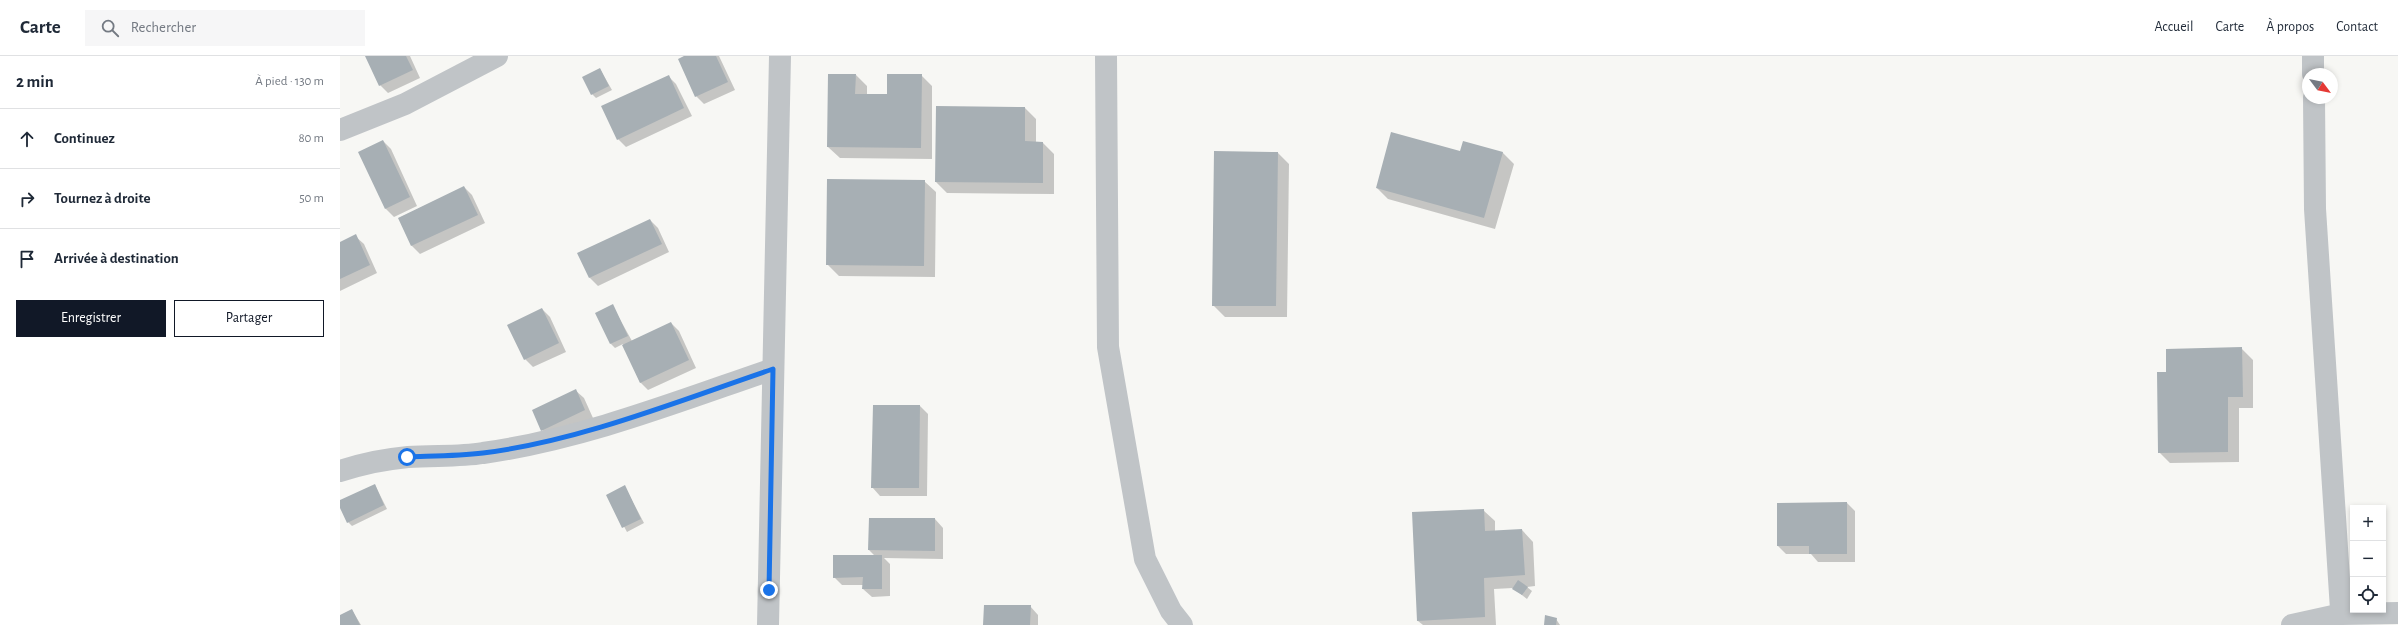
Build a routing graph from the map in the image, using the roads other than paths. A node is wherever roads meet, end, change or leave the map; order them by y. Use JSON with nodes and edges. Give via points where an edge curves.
{"nodes":[{"id":1,"x":497,"y":56,"type":"edge"},
{"id":2,"x":780,"y":56,"type":"edge"},
{"id":3,"x":1106,"y":56,"type":"edge"},
{"id":4,"x":2313,"y":56,"type":"edge"},
{"id":5,"x":2313,"y":68,"type":"edge"},
{"id":6,"x":2314,"y":104,"type":"edge"},
{"id":7,"x":340,"y":130,"type":"edge"},
{"id":8,"x":773,"y":369,"type":"junction"},
{"id":9,"x":340,"y":471,"type":"edge"},
{"id":10,"x":2398,"y":613,"type":"edge"},
{"id":11,"x":2342,"y":620,"type":"edge"},
{"id":12,"x":768,"y":625,"type":"edge"},
{"id":13,"x":1182,"y":625,"type":"edge"},
{"id":14,"x":2292,"y":625,"type":"edge"}],
"edges":[{"from":1,"to":7,"type":"street","via":[[405,104]]},
{"from":2,"to":8,"type":"street"},
{"from":3,"to":13,"type":"street","via":[[1108,347],[1145,559],[1171,612]]},
{"from":4,"to":5,"type":"street"},
{"from":6,"to":11,"type":"street","via":[[2315,209]]},
{"from":8,"to":9,"type":"street","via":[[639,415],[552,439],[483,453],[407,457]]},
{"from":8,"to":12,"type":"street"},
{"from":10,"to":11,"type":"street"},
{"from":11,"to":14,"type":"street"}]}
